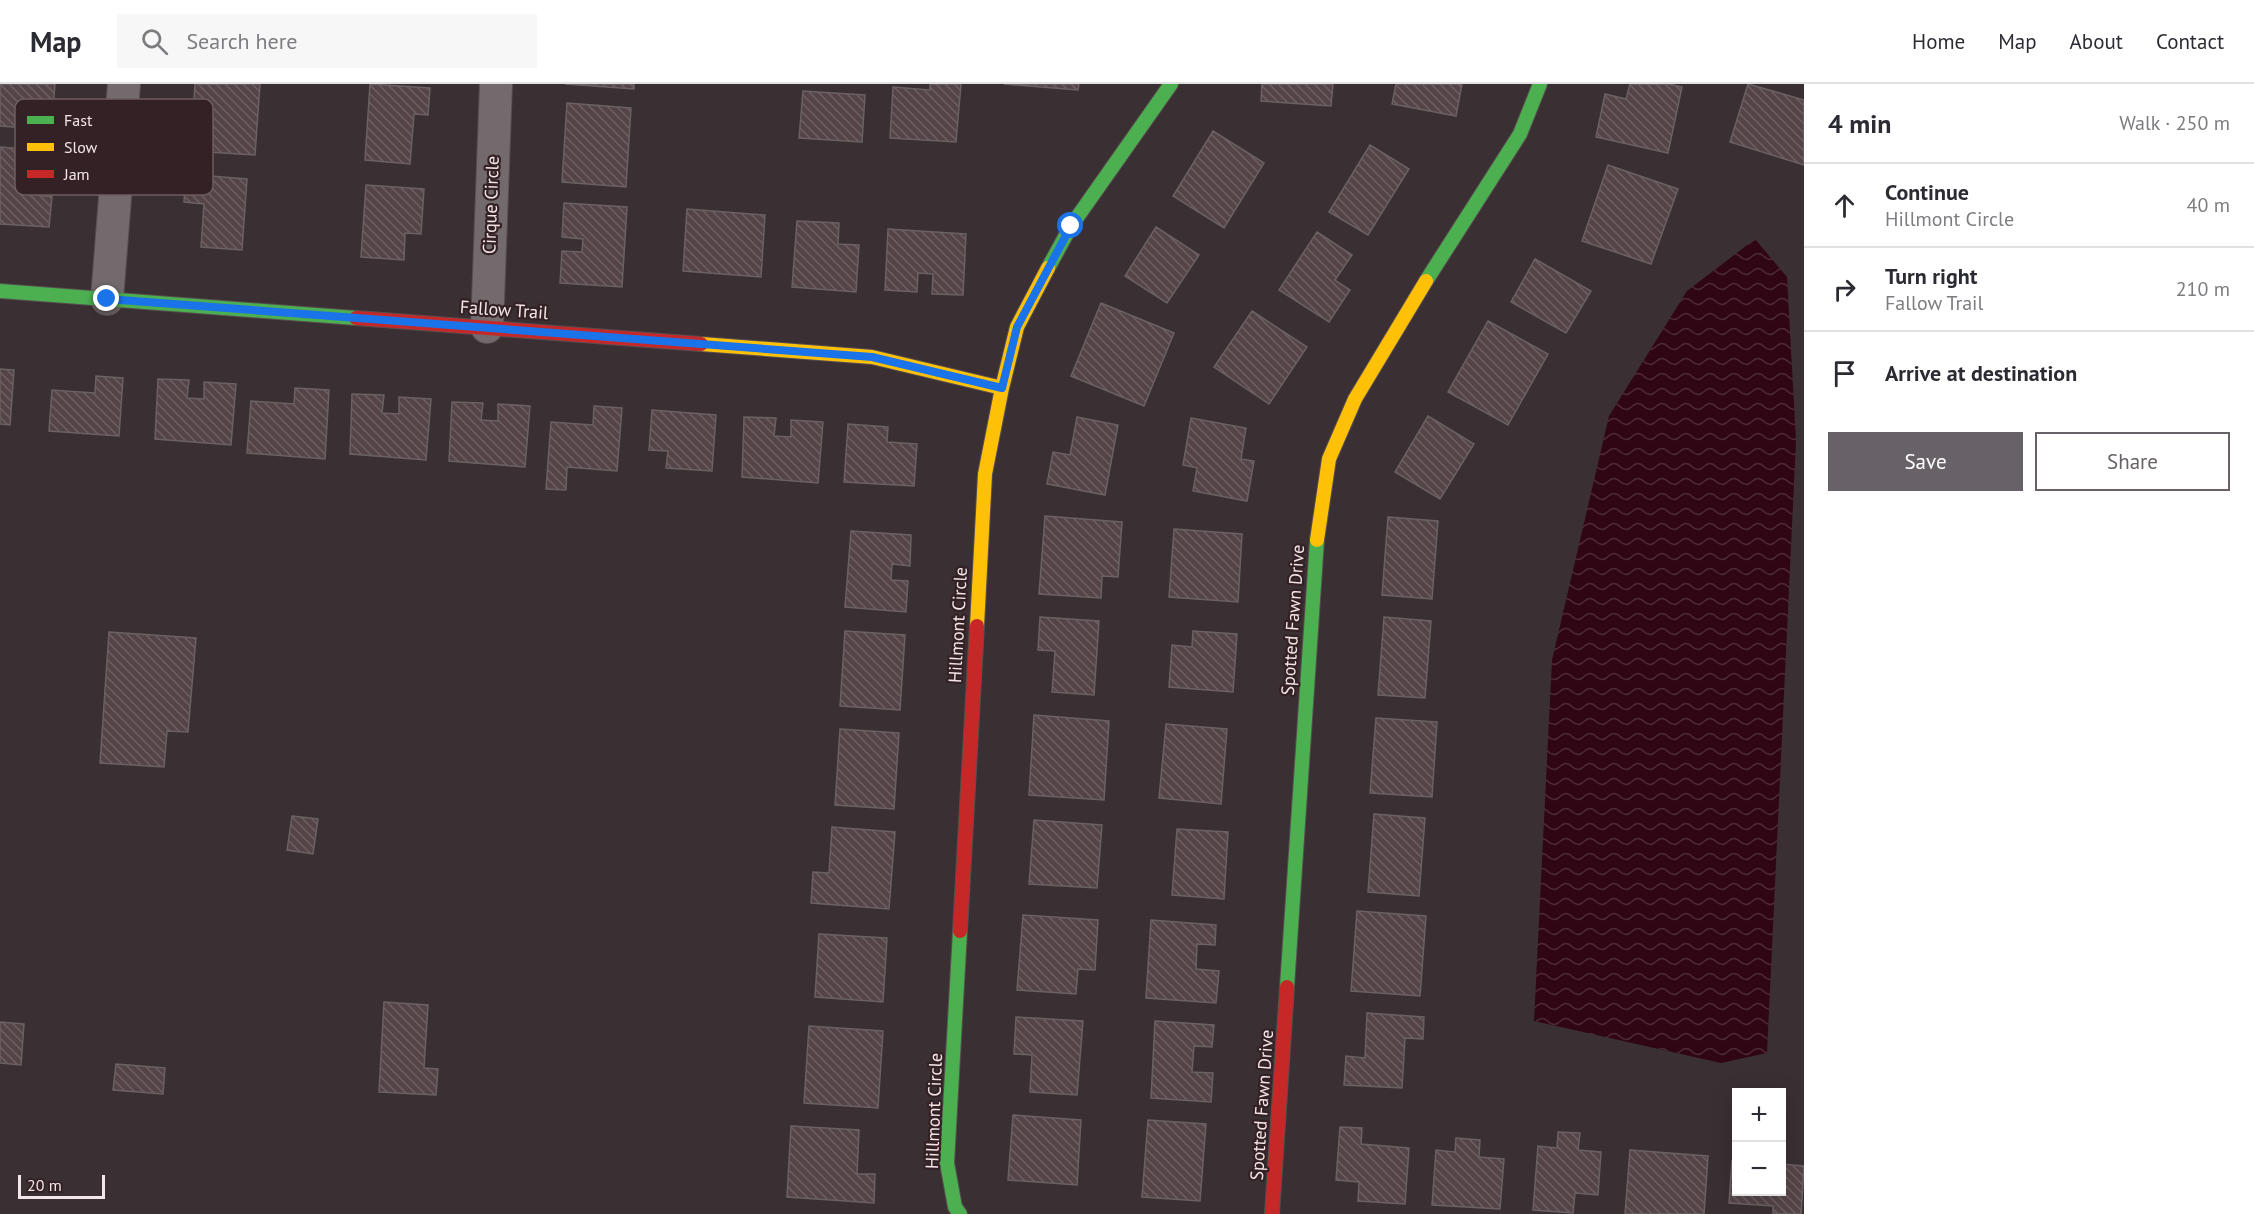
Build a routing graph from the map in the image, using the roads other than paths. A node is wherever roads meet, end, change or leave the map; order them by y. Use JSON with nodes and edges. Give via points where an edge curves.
{"nodes":[{"id":1,"x":124,"y":84,"type":"edge"},
{"id":2,"x":496,"y":84,"type":"edge"},
{"id":3,"x":1171,"y":84,"type":"edge"},
{"id":4,"x":1540,"y":84,"type":"edge"},
{"id":5,"x":123,"y":99,"type":"edge"},
{"id":6,"x":115,"y":195,"type":"edge"},
{"id":7,"x":0,"y":291,"type":"edge"},
{"id":8,"x":107,"y":299,"type":"junction"},
{"id":9,"x":487,"y":327,"type":"junction"},
{"id":10,"x":1002,"y":388,"type":"junction"},
{"id":11,"x":960,"y":1214,"type":"edge"},
{"id":12,"x":1272,"y":1214,"type":"edge"}],
"edges":[{"from":1,"to":5,"type":"street"},
{"from":2,"to":9,"type":"street","name":"Cirque Circle"},
{"from":3,"to":10,"type":"street","name":"Hillmont Circle","via":[[1071,226],[1017,327]]},
{"from":4,"to":12,"type":"street","name":"Spotted Fawn Drive","via":[[1520,134],[1355,399],[1329,459],[1318,523]]},
{"from":6,"to":8,"type":"street"},
{"from":7,"to":8,"type":"street","name":"Fallow Trail"},
{"from":8,"to":9,"type":"street","name":"Fallow Trail"},
{"from":9,"to":10,"type":"street","name":"Fallow Trail","via":[[872,357]]},
{"from":10,"to":11,"type":"street","name":"Hillmont Circle","via":[[985,474],[949,1127],[948,1162],[955,1207]]}]}
